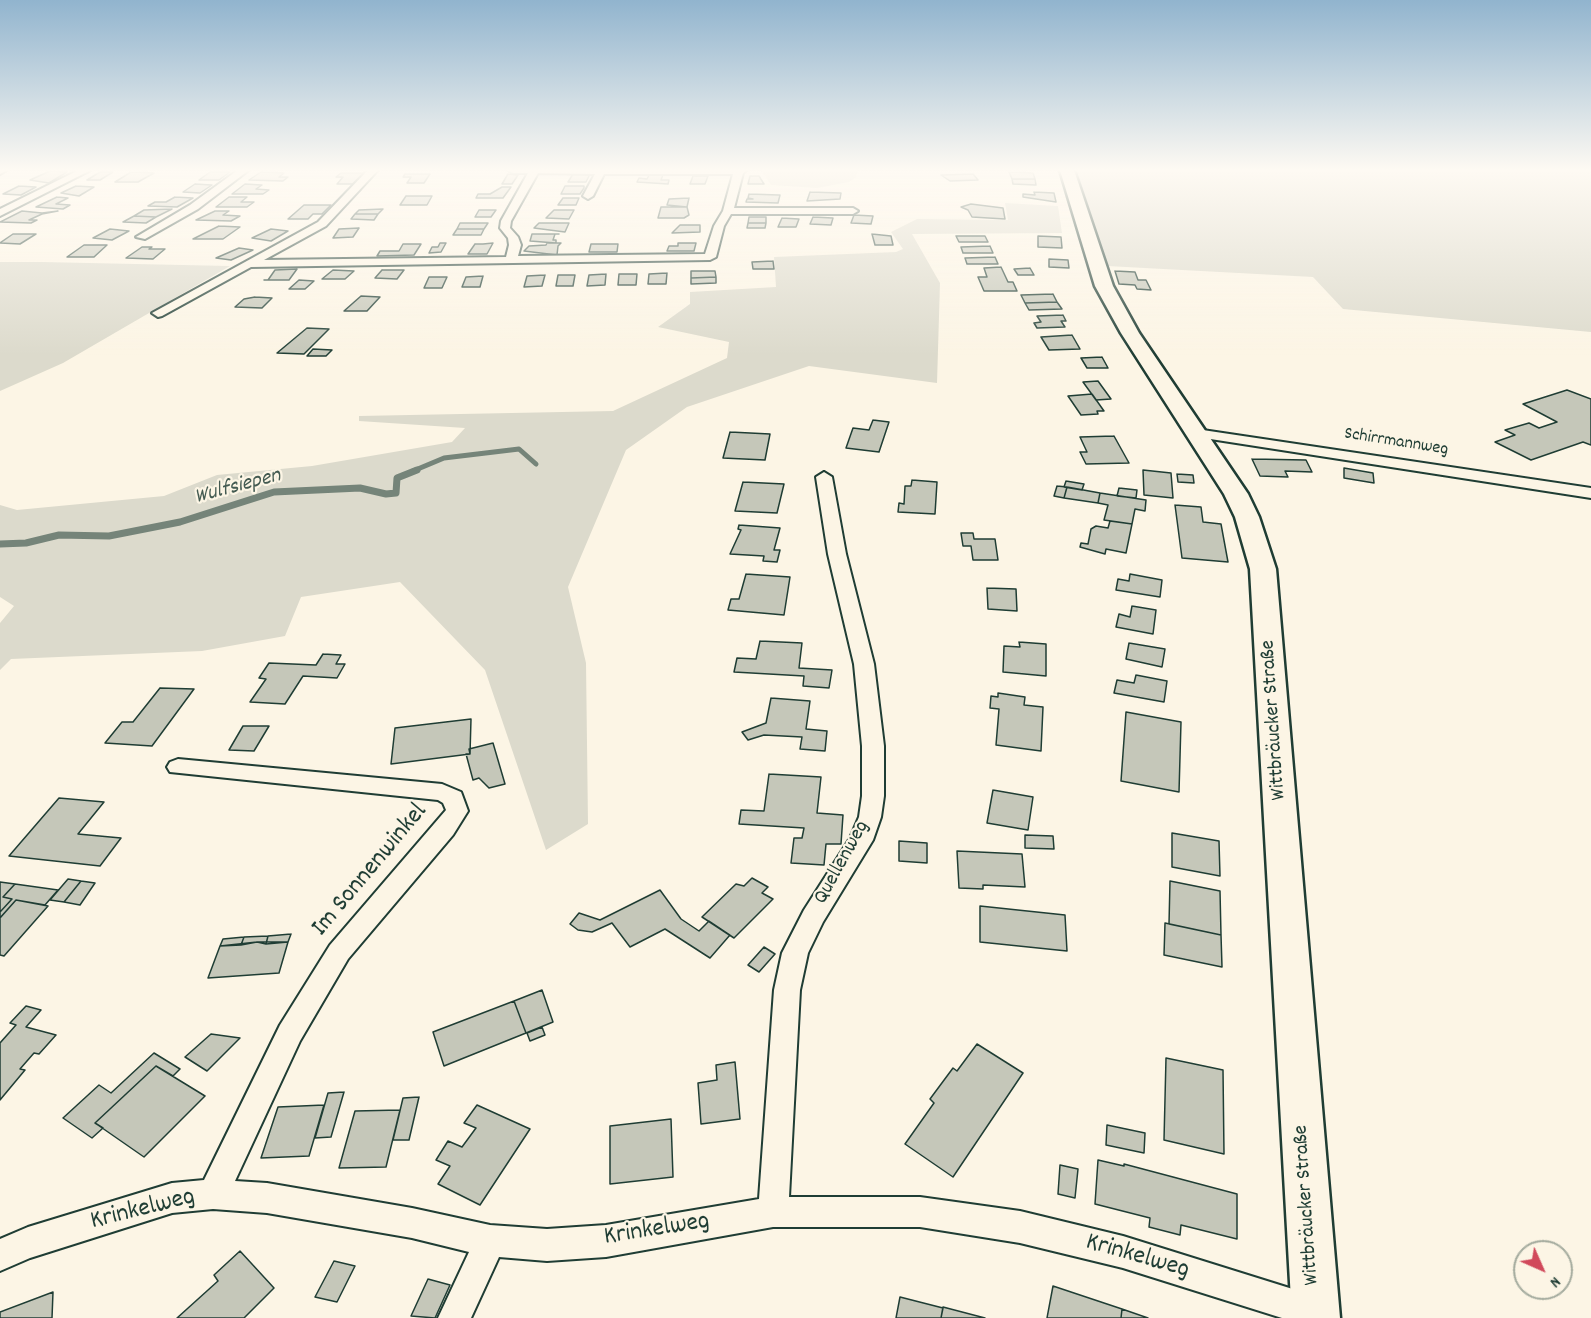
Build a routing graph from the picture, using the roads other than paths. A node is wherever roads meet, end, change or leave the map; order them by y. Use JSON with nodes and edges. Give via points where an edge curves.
{"nodes":[{"id":1,"x":151,"y":232,"type":"edge"},
{"id":2,"x":308,"y":232,"type":"edge"},
{"id":3,"x":508,"y":232,"type":"edge"},
{"id":4,"x":717,"y":232,"type":"edge"},
{"id":5,"x":1087,"y":232,"type":"edge"},
{"id":6,"x":141,"y":237,"type":"dead end"},
{"id":7,"x":511,"y":260,"type":"junction"},
{"id":8,"x":246,"y":264,"type":"junction"},
{"id":9,"x":158,"y":313,"type":"dead end"},
{"id":10,"x":1196,"y":433,"type":"junction"},
{"id":11,"x":824,"y":477,"type":"dead end"},
{"id":12,"x":1591,"y":493,"type":"edge"},
{"id":13,"x":178,"y":767,"type":"dead end"},
{"id":14,"x":213,"y":1194,"type":"junction"},
{"id":15,"x":773,"y":1212,"type":"junction"},
{"id":16,"x":490,"y":1241,"type":"junction"},
{"id":17,"x":0,"y":1255,"type":"edge"},
{"id":18,"x":1315,"y":1315,"type":"edge"},
{"id":19,"x":454,"y":1318,"type":"edge"}],
"edges":[{"from":1,"to":6,"type":"street"},
{"from":2,"to":8,"type":"street"},
{"from":3,"to":7,"type":"street","via":[[515,245]]},
{"from":4,"to":7,"type":"street","via":[[710,257]]},
{"from":5,"to":10,"type":"main road","name":"Wittbräucker Straße","via":[[1104,286]]},
{"from":7,"to":8,"type":"street"},
{"from":8,"to":9,"type":"street"},
{"from":10,"to":12,"type":"street","name":"Schirrmannweg"},
{"from":10,"to":18,"type":"main road","name":"Wittbräucker Straße","via":[[1236,494],[1263,569]]},
{"from":11,"to":15,"type":"street","name":"Quellenweg","via":[[837,554],[864,664],[873,746],[873,796],[861,840],[795,953],[787,990]]},
{"from":13,"to":14,"type":"street","name":"Im Sonnenwinkel","via":[[442,792],[453,798],[457,811],[339,952],[290,1033]]},
{"from":14,"to":16,"type":"street","name":"Krinkelweg","via":[[310,1205]]},
{"from":14,"to":17,"type":"street","name":"Krinkelweg","via":[[172,1198]]},
{"from":15,"to":16,"type":"street","name":"Krinkelweg","via":[[606,1241],[547,1245]]},
{"from":15,"to":18,"type":"street","name":"Krinkelweg","via":[[920,1212],[1020,1227],[1123,1252]]},
{"from":16,"to":19,"type":"street"}]}
